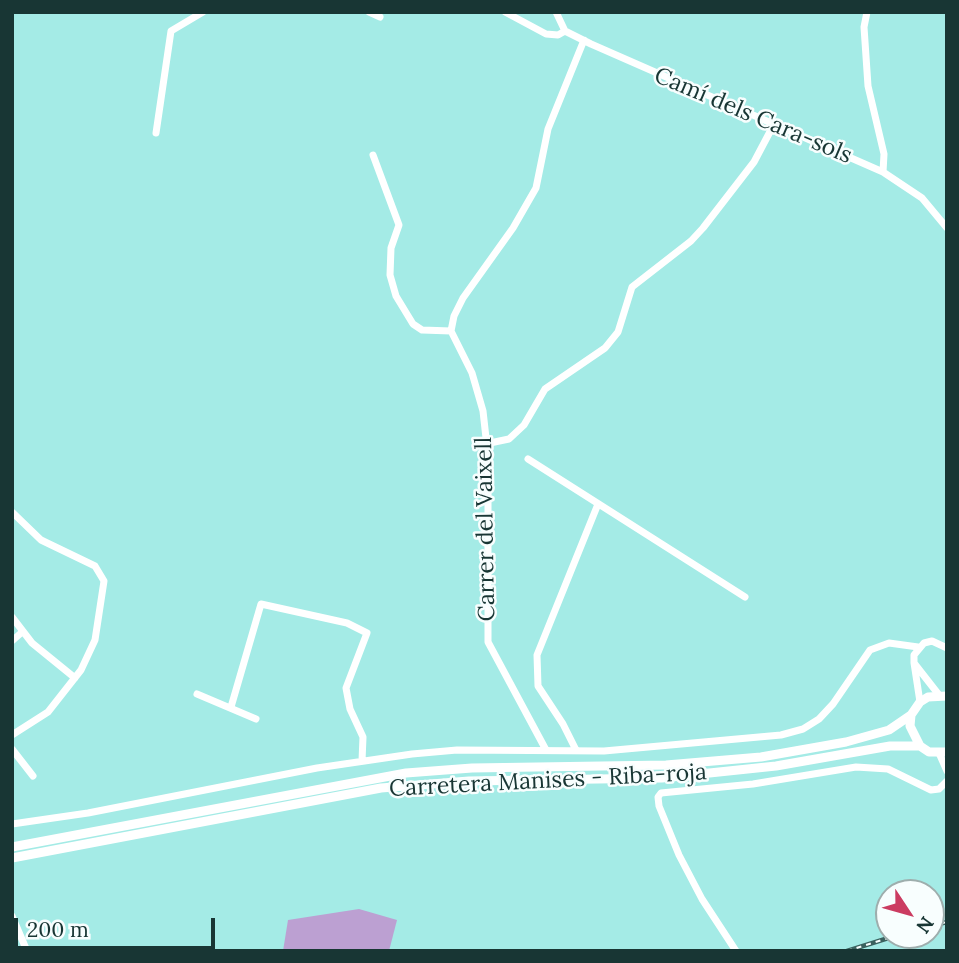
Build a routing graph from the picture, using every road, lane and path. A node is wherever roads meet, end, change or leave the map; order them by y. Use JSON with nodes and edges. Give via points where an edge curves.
{"nodes":[{"id":1,"x":203,"y":12,"type":"edge"},
{"id":2,"x":369,"y":12,"type":"edge"},
{"id":3,"x":505,"y":12,"type":"edge"},
{"id":4,"x":556,"y":12,"type":"edge"},
{"id":5,"x":867,"y":12,"type":"edge"},
{"id":6,"x":380,"y":17,"type":"dead end"},
{"id":7,"x":565,"y":30,"type":"junction"},
{"id":8,"x":584,"y":40,"type":"junction"},
{"id":9,"x":773,"y":126,"type":"junction"},
{"id":10,"x":156,"y":133,"type":"dead end"},
{"id":11,"x":373,"y":155,"type":"dead end"},
{"id":12,"x":883,"y":172,"type":"junction"},
{"id":13,"x":947,"y":228,"type":"edge"},
{"id":14,"x":451,"y":331,"type":"junction"},
{"id":15,"x":485,"y":444,"type":"junction"},
{"id":16,"x":527,"y":459,"type":"dead end"},
{"id":17,"x":598,"y":505,"type":"junction"},
{"id":18,"x":12,"y":512,"type":"edge"},
{"id":19,"x":745,"y":597,"type":"dead end"},
{"id":20,"x":12,"y":617,"type":"edge"},
{"id":21,"x":21,"y":633,"type":"junction"},
{"id":22,"x":12,"y":641,"type":"edge"},
{"id":23,"x":918,"y":647,"type":"junction"},
{"id":24,"x":947,"y":648,"type":"edge"},
{"id":25,"x":914,"y":663,"type":"junction"},
{"id":26,"x":75,"y":678,"type":"junction"},
{"id":27,"x":197,"y":694,"type":"dead end"},
{"id":28,"x":943,"y":696,"type":"edge"},
{"id":29,"x":920,"y":702,"type":"junction"},
{"id":30,"x":231,"y":707,"type":"junction"},
{"id":31,"x":911,"y":715,"type":"junction"},
{"id":32,"x":256,"y":719,"type":"dead end"},
{"id":33,"x":12,"y":735,"type":"edge"},
{"id":34,"x":920,"y":747,"type":"junction"},
{"id":35,"x":12,"y":749,"type":"edge"},
{"id":36,"x":545,"y":750,"type":"junction"},
{"id":37,"x":576,"y":750,"type":"junction"},
{"id":38,"x":943,"y":753,"type":"edge"},
{"id":39,"x":362,"y":761,"type":"junction"},
{"id":40,"x":947,"y":771,"type":"edge"},
{"id":41,"x":33,"y":776,"type":"dead end"},
{"id":42,"x":947,"y":780,"type":"edge"},
{"id":43,"x":12,"y":824,"type":"edge"},
{"id":44,"x":12,"y":847,"type":"edge"},
{"id":45,"x":12,"y":858,"type":"edge"},
{"id":46,"x":12,"y":916,"type":"edge"},
{"id":47,"x":27,"y":951,"type":"edge"},
{"id":48,"x":736,"y":951,"type":"edge"}],
"edges":[{"from":1,"to":10,"type":"street","via":[[171,31]]},
{"from":2,"to":6,"type":"street"},
{"from":3,"to":7,"type":"street","via":[[546,34]]},
{"from":4,"to":7,"type":"street"},
{"from":5,"to":12,"type":"street","via":[[868,86],[884,154]]},
{"from":7,"to":8,"type":"street","name":"Camí dels Cara-sols"},
{"from":8,"to":9,"type":"street","name":"Camí dels Cara-sols"},
{"from":8,"to":14,"type":"street","via":[[548,129],[536,188],[508,237],[463,298]]},
{"from":9,"to":12,"type":"street","name":"Camí dels Cara-sols"},
{"from":9,"to":15,"type":"street","via":[[754,162],[704,228],[632,287],[618,332],[605,348],[545,389],[524,425],[509,439]]},
{"from":11,"to":14,"type":"street","via":[[398,225],[390,275],[396,296],[413,324],[422,330]]},
{"from":12,"to":13,"type":"street","name":"Camí dels Cara-sols","via":[[922,198]]},
{"from":14,"to":15,"type":"street","name":"Carrer del Vaixell","via":[[472,373],[483,411]]},
{"from":15,"to":36,"type":"street","name":"Carrer del Vaixell","via":[[488,642]]},
{"from":16,"to":17,"type":"street"},
{"from":17,"to":19,"type":"street"},
{"from":17,"to":37,"type":"street","via":[[537,655],[538,686]]},
{"from":18,"to":26,"type":"street","via":[[41,540],[95,566],[102,574],[95,640]]},
{"from":20,"to":21,"type":"street"},
{"from":21,"to":22,"type":"street"},
{"from":21,"to":26,"type":"street"},
{"from":23,"to":24,"type":"street","via":[[932,641]]},
{"from":23,"to":25,"type":"street"},
{"from":23,"to":37,"type":"street","via":[[889,643],[870,650],[833,705],[803,729],[765,738]]},
{"from":25,"to":28,"type":"street"},
{"from":25,"to":29,"type":"street"},
{"from":26,"to":33,"type":"street","via":[[48,712]]},
{"from":27,"to":30,"type":"street"},
{"from":28,"to":29,"type":"main road"},
{"from":29,"to":31,"type":"main road"},
{"from":30,"to":32,"type":"street"},
{"from":30,"to":39,"type":"street","via":[[261,604],[347,623],[368,633],[345,688],[363,737]]},
{"from":31,"to":34,"type":"main road","via":[[910,726]]},
{"from":31,"to":44,"type":"main road","name":"Carretera Manises - Riba-roja","via":[[889,730],[761,757],[406,774]]},
{"from":34,"to":38,"type":"main road","name":"Carretera Manises - Riba-roja"},
{"from":34,"to":45,"type":"main road","name":"Carretera Manises - Riba-roja","via":[[890,746],[776,766],[662,778],[469,781],[381,788]]},
{"from":35,"to":41,"type":"street"},
{"from":36,"to":37,"type":"street"},
{"from":36,"to":39,"type":"street","via":[[457,750]]},
{"from":38,"to":40,"type":"street"},
{"from":39,"to":43,"type":"street"},
{"from":42,"to":48,"type":"street","via":[[931,790],[888,769],[856,767],[661,793],[659,806],[679,855]]},
{"from":46,"to":47,"type":"street"}]}
